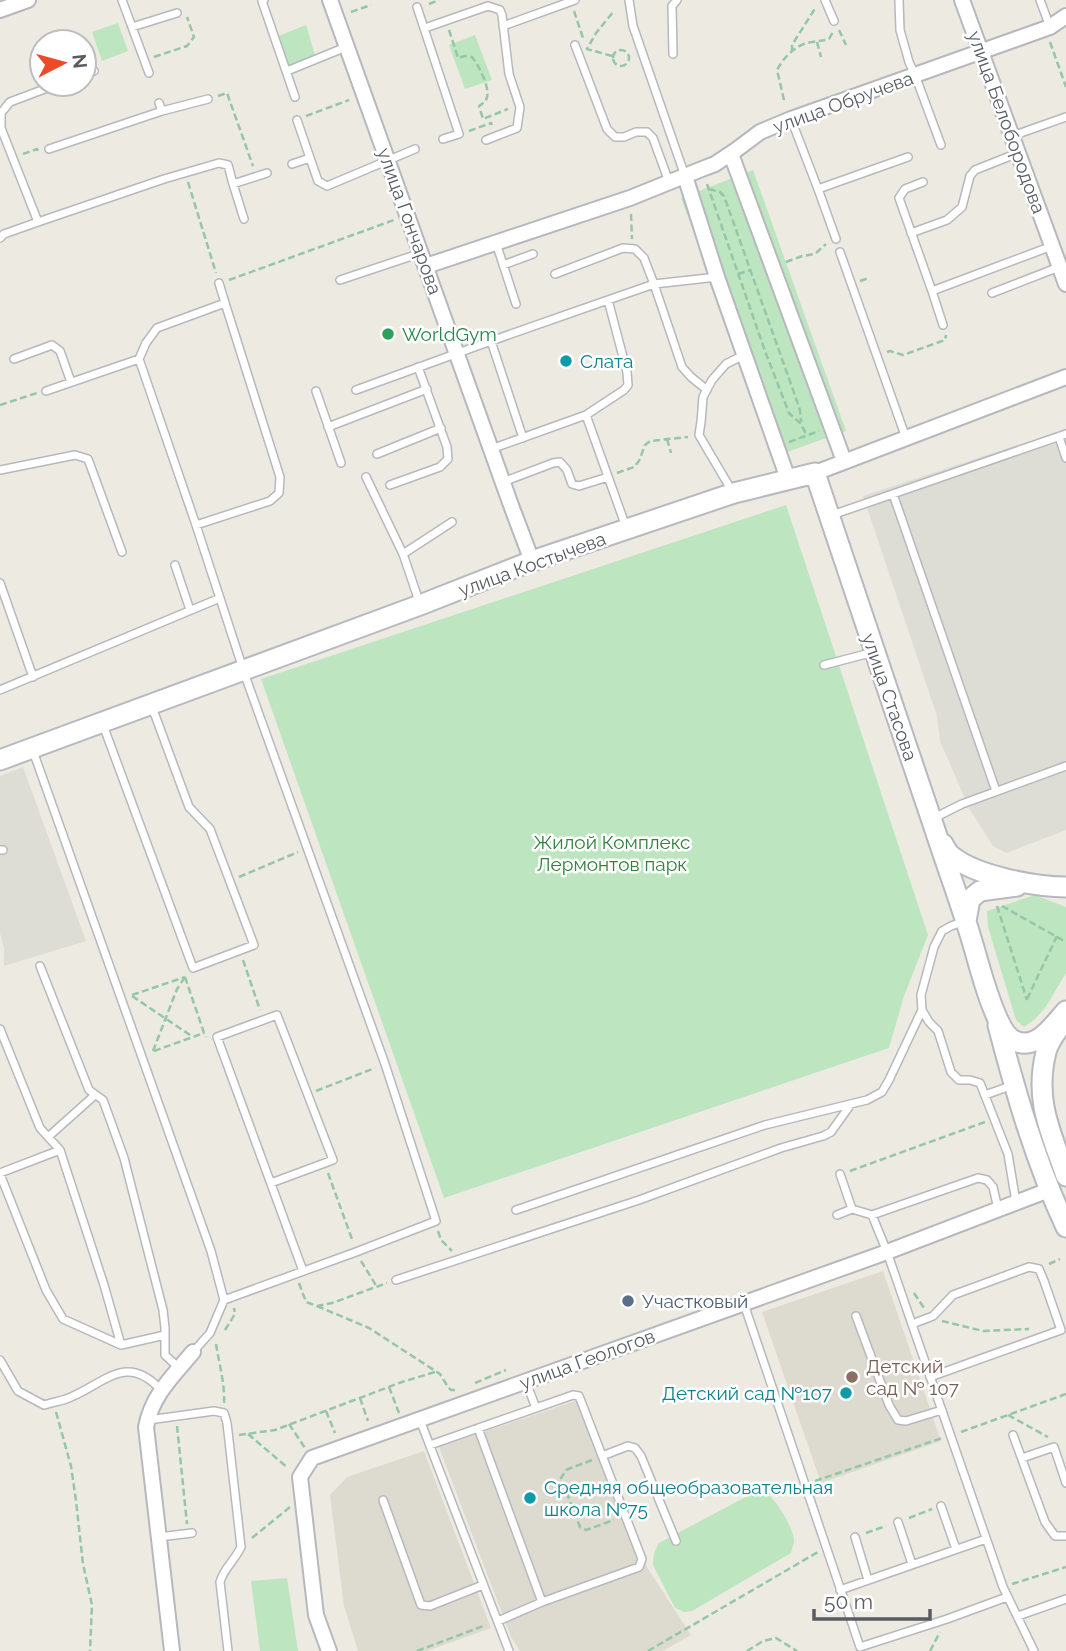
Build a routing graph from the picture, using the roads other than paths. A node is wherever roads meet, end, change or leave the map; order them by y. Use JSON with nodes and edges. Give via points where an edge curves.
{"nodes":[{"id":1,"x":28,"y":0,"type":"edge"},
{"id":2,"x":122,"y":0,"type":"edge"},
{"id":3,"x":264,"y":0,"type":"edge"},
{"id":4,"x":330,"y":0,"type":"edge"},
{"id":5,"x":575,"y":0,"type":"edge"},
{"id":6,"x":629,"y":0,"type":"edge"},
{"id":7,"x":677,"y":0,"type":"edge"},
{"id":8,"x":825,"y":0,"type":"edge"},
{"id":9,"x":899,"y":0,"type":"edge"},
{"id":10,"x":962,"y":0,"type":"edge"},
{"id":11,"x":1040,"y":0,"type":"edge"},
{"id":12,"x":5,"y":6,"type":"edge"},
{"id":13,"x":421,"y":6,"type":"road end"},
{"id":14,"x":181,"y":12,"type":"road end"},
{"id":15,"x":1066,"y":17,"type":"edge"},
{"id":16,"x":834,"y":21,"type":"road end"},
{"id":17,"x":503,"y":26,"type":"junction"},
{"id":18,"x":132,"y":27,"type":"junction"},
{"id":19,"x":425,"y":28,"type":"junction"},
{"id":20,"x":1047,"y":28,"type":"junction"},
{"id":21,"x":575,"y":45,"type":"dead end"},
{"id":22,"x":347,"y":47,"type":"junction"},
{"id":23,"x":982,"y":51,"type":"junction"},
{"id":24,"x":673,"y":54,"type":"dead end"},
{"id":25,"x":286,"y":71,"type":"junction"},
{"id":26,"x":149,"y":72,"type":"dead end"},
{"id":27,"x":915,"y":75,"type":"junction"},
{"id":28,"x":28,"y":95,"type":"edge"},
{"id":29,"x":295,"y":97,"type":"dead end"},
{"id":30,"x":208,"y":99,"type":"dead end"},
{"id":31,"x":1066,"y":117,"type":"edge"},
{"id":32,"x":791,"y":119,"type":"junction"},
{"id":33,"x":297,"y":120,"type":"road end"},
{"id":34,"x":1012,"y":136,"type":"junction"},
{"id":35,"x":443,"y":139,"type":"dead end"},
{"id":36,"x":486,"y":140,"type":"dead end"},
{"id":37,"x":942,"y":145,"type":"dead end"},
{"id":38,"x":49,"y":149,"type":"dead end"},
{"id":39,"x":415,"y":149,"type":"dead end"},
{"id":40,"x":1018,"y":153,"type":"junction"},
{"id":41,"x":731,"y":154,"type":"junction"},
{"id":42,"x":908,"y":157,"type":"dead end"},
{"id":43,"x":310,"y":158,"type":"junction"},
{"id":44,"x":388,"y":161,"type":"junction"},
{"id":45,"x":292,"y":164,"type":"dead end"},
{"id":46,"x":267,"y":173,"type":"dead end"},
{"id":47,"x":685,"y":176,"type":"junction"},
{"id":48,"x":669,"y":182,"type":"junction"},
{"id":49,"x":923,"y":182,"type":"dead end"},
{"id":50,"x":233,"y":184,"type":"junction"},
{"id":51,"x":818,"y":188,"type":"junction"},
{"id":52,"x":244,"y":219,"type":"dead end"},
{"id":53,"x":38,"y":222,"type":"junction"},
{"id":54,"x":911,"y":233,"type":"junction"},
{"id":55,"x":0,"y":238,"type":"edge"},
{"id":56,"x":836,"y":239,"type":"road end"},
{"id":57,"x":496,"y":243,"type":"junction"},
{"id":58,"x":1052,"y":246,"type":"junction"},
{"id":59,"x":839,"y":252,"type":"dead end"},
{"id":60,"x":533,"y":254,"type":"dead end"},
{"id":61,"x":424,"y":260,"type":"junction"},
{"id":62,"x":503,"y":265,"type":"junction"},
{"id":63,"x":1060,"y":267,"type":"junction"},
{"id":64,"x":555,"y":274,"type":"dead end"},
{"id":65,"x":717,"y":277,"type":"junction"},
{"id":66,"x":340,"y":280,"type":"dead end"},
{"id":67,"x":219,"y":283,"type":"road end"},
{"id":68,"x":654,"y":284,"type":"junction"},
{"id":69,"x":1066,"y":284,"type":"edge"},
{"id":70,"x":932,"y":291,"type":"junction"},
{"id":71,"x":992,"y":293,"type":"dead end"},
{"id":72,"x":608,"y":300,"type":"junction"},
{"id":73,"x":225,"y":303,"type":"junction"},
{"id":74,"x":516,"y":304,"type":"dead end"},
{"id":75,"x":943,"y":325,"type":"road end"},
{"id":76,"x":491,"y":341,"type":"junction"},
{"id":77,"x":457,"y":353,"type":"junction"},
{"id":78,"x":744,"y":355,"type":"junction"},
{"id":79,"x":14,"y":359,"type":"dead end"},
{"id":80,"x":139,"y":359,"type":"junction"},
{"id":81,"x":418,"y":367,"type":"junction"},
{"id":82,"x":1066,"y":377,"type":"edge"},
{"id":83,"x":71,"y":382,"type":"junction"},
{"id":84,"x":427,"y":389,"type":"junction"},
{"id":85,"x":356,"y":390,"type":"dead end"},
{"id":86,"x":706,"y":390,"type":"junction"},
{"id":87,"x":46,"y":391,"type":"road end"},
{"id":88,"x":316,"y":391,"type":"dead end"},
{"id":89,"x":586,"y":415,"type":"junction"},
{"id":90,"x":328,"y":427,"type":"junction"},
{"id":91,"x":441,"y":428,"type":"junction"},
{"id":92,"x":1062,"y":435,"type":"edge"},
{"id":93,"x":523,"y":438,"type":"junction"},
{"id":94,"x":907,"y":439,"type":"junction"},
{"id":95,"x":491,"y":449,"type":"junction"},
{"id":96,"x":377,"y":454,"type":"dead end"},
{"id":97,"x":1066,"y":458,"type":"edge"},
{"id":98,"x":844,"y":461,"type":"junction"},
{"id":99,"x":341,"y":463,"type":"dead end"},
{"id":100,"x":0,"y":470,"type":"edge"},
{"id":101,"x":815,"y":473,"type":"junction"},
{"id":102,"x":366,"y":477,"type":"dead end"},
{"id":103,"x":608,"y":477,"type":"junction"},
{"id":104,"x":788,"y":479,"type":"junction"},
{"id":105,"x":502,"y":482,"type":"junction"},
{"id":106,"x":390,"y":485,"type":"dead end"},
{"id":107,"x":734,"y":493,"type":"junction"},
{"id":108,"x":893,"y":494,"type":"junction"},
{"id":109,"x":829,"y":516,"type":"junction"},
{"id":110,"x":452,"y":522,"type":"dead end"},
{"id":111,"x":196,"y":525,"type":"junction"},
{"id":112,"x":627,"y":530,"type":"junction"},
{"id":113,"x":122,"y":552,"type":"dead end"},
{"id":114,"x":403,"y":554,"type":"junction"},
{"id":115,"x":532,"y":561,"type":"junction"},
{"id":116,"x":175,"y":565,"type":"dead end"},
{"id":117,"x":0,"y":583,"type":"edge"},
{"id":118,"x":220,"y":598,"type":"junction"},
{"id":119,"x":420,"y":605,"type":"junction"},
{"id":120,"x":190,"y":610,"type":"junction"},
{"id":121,"x":875,"y":652,"type":"junction"},
{"id":122,"x":824,"y":665,"type":"dead end"},
{"id":123,"x":244,"y":670,"type":"junction"},
{"id":124,"x":33,"y":677,"type":"junction"},
{"id":125,"x":0,"y":690,"type":"edge"},
{"id":126,"x":149,"y":705,"type":"junction"},
{"id":127,"x":101,"y":721,"type":"junction"},
{"id":128,"x":32,"y":748,"type":"junction"},
{"id":129,"x":0,"y":760,"type":"edge"},
{"id":130,"x":1066,"y":766,"type":"edge"},
{"id":131,"x":996,"y":792,"type":"junction"},
{"id":132,"x":933,"y":825,"type":"junction"},
{"id":133,"x":1045,"y":887,"type":"junction"},
{"id":134,"x":1066,"y":887,"type":"edge"},
{"id":135,"x":1066,"y":893,"type":"edge"},
{"id":136,"x":966,"y":920,"type":"junction"},
{"id":137,"x":40,"y":965,"type":"dead end"},
{"id":138,"x":922,"y":1010,"type":"junction"},
{"id":139,"x":1066,"y":1013,"type":"edge"},
{"id":140,"x":996,"y":1017,"type":"junction"},
{"id":141,"x":0,"y":1029,"type":"edge"},
{"id":142,"x":1014,"y":1085,"type":"junction"},
{"id":143,"x":94,"y":1095,"type":"junction"},
{"id":144,"x":985,"y":1095,"type":"junction"},
{"id":145,"x":851,"y":1104,"type":"junction"},
{"id":146,"x":48,"y":1137,"type":"junction"},
{"id":147,"x":60,"y":1150,"type":"junction"},
{"id":148,"x":0,"y":1173,"type":"edge"},
{"id":149,"x":840,"y":1174,"type":"road end"},
{"id":150,"x":1066,"y":1176,"type":"edge"},
{"id":151,"x":271,"y":1183,"type":"junction"},
{"id":152,"x":1049,"y":1190,"type":"junction"},
{"id":153,"x":1016,"y":1202,"type":"junction"},
{"id":154,"x":852,"y":1209,"type":"junction"},
{"id":155,"x":998,"y":1209,"type":"junction"},
{"id":156,"x":516,"y":1210,"type":"dead end"},
{"id":157,"x":837,"y":1215,"type":"dead end"},
{"id":158,"x":872,"y":1215,"type":"junction"},
{"id":159,"x":1066,"y":1227,"type":"edge"},
{"id":160,"x":887,"y":1252,"type":"junction"},
{"id":161,"x":299,"y":1272,"type":"junction"},
{"id":162,"x":396,"y":1280,"type":"road end"},
{"id":163,"x":224,"y":1300,"type":"junction"},
{"id":164,"x":744,"y":1304,"type":"junction"},
{"id":165,"x":856,"y":1316,"type":"dead end"},
{"id":166,"x":912,"y":1324,"type":"junction"},
{"id":167,"x":165,"y":1335,"type":"junction"},
{"id":168,"x":121,"y":1345,"type":"junction"},
{"id":169,"x":192,"y":1352,"type":"joint"},
{"id":170,"x":0,"y":1360,"type":"edge"},
{"id":171,"x":179,"y":1368,"type":"junction"},
{"id":172,"x":930,"y":1377,"type":"junction"},
{"id":173,"x":526,"y":1381,"type":"junction"},
{"id":174,"x":161,"y":1390,"type":"junction"},
{"id":175,"x":536,"y":1408,"type":"junction"},
{"id":176,"x":942,"y":1410,"type":"junction"},
{"id":177,"x":148,"y":1420,"type":"junction"},
{"id":178,"x":420,"y":1420,"type":"junction"},
{"id":179,"x":478,"y":1428,"type":"junction"},
{"id":180,"x":1013,"y":1435,"type":"dead end"},
{"id":181,"x":430,"y":1445,"type":"junction"},
{"id":182,"x":602,"y":1456,"type":"junction"},
{"id":183,"x":1022,"y":1458,"type":"junction"},
{"id":184,"x":1066,"y":1483,"type":"edge"},
{"id":185,"x":383,"y":1500,"type":"dead end"},
{"id":186,"x":941,"y":1506,"type":"dead end"},
{"id":187,"x":898,"y":1522,"type":"dead end"},
{"id":188,"x":190,"y":1533,"type":"road end"},
{"id":189,"x":1066,"y":1536,"type":"edge"},
{"id":190,"x":159,"y":1537,"type":"junction"},
{"id":191,"x":855,"y":1537,"type":"dead end"},
{"id":192,"x":986,"y":1539,"type":"junction"},
{"id":193,"x":676,"y":1541,"type":"dead end"},
{"id":194,"x":956,"y":1549,"type":"junction"},
{"id":195,"x":912,"y":1564,"type":"junction"},
{"id":196,"x":868,"y":1580,"type":"junction"},
{"id":197,"x":483,"y":1585,"type":"junction"},
{"id":198,"x":840,"y":1590,"type":"junction"},
{"id":199,"x":1007,"y":1597,"type":"junction"},
{"id":200,"x":1066,"y":1599,"type":"edge"},
{"id":201,"x":542,"y":1602,"type":"junction"},
{"id":202,"x":1018,"y":1616,"type":"junction"},
{"id":203,"x":498,"y":1621,"type":"junction"},
{"id":204,"x":861,"y":1649,"type":"edge"},
{"id":205,"x":172,"y":1651,"type":"edge"},
{"id":206,"x":228,"y":1651,"type":"edge"},
{"id":207,"x":329,"y":1651,"type":"edge"},
{"id":208,"x":509,"y":1651,"type":"edge"},
{"id":209,"x":1034,"y":1651,"type":"edge"}],
"edges":[{"from":1,"to":12,"type":"street"},
{"from":2,"to":18,"type":"lane"},
{"from":3,"to":25,"type":"lane"},
{"from":4,"to":22,"type":"street","name":"улица Гончарова"},
{"from":5,"to":17,"type":"lane"},
{"from":6,"to":47,"type":"lane","via":[[633,26]]},
{"from":7,"to":24,"type":"lane","via":[[672,6]]},
{"from":8,"to":16,"type":"lane"},
{"from":9,"to":27,"type":"lane","via":[[900,30]]},
{"from":10,"to":23,"type":"street","name":"улица Белобородова"},
{"from":11,"to":20,"type":"lane"},
{"from":13,"to":19,"type":"lane"},
{"from":14,"to":18,"type":"lane"},
{"from":15,"to":20,"type":"street","name":"улица Обручева"},
{"from":17,"to":19,"type":"lane","via":[[500,10],[488,6]]},
{"from":17,"to":36,"type":"lane","via":[[509,74],[520,107],[517,128]]},
{"from":18,"to":26,"type":"lane"},
{"from":19,"to":35,"type":"lane","via":[[459,134]]},
{"from":20,"to":23,"type":"street","name":"улица Обручева"},
{"from":21,"to":48,"type":"lane","via":[[607,129],[615,137],[647,132]]},
{"from":22,"to":25,"type":"lane"},
{"from":22,"to":44,"type":"street","name":"улица Гончарова"},
{"from":23,"to":27,"type":"street","name":"улица Обручева"},
{"from":23,"to":34,"type":"street","name":"улица Белобородова"},
{"from":25,"to":29,"type":"lane"},
{"from":27,"to":32,"type":"street","name":"улица Обручева"},
{"from":27,"to":37,"type":"lane"},
{"from":28,"to":53,"type":"lane","via":[[10,102],[1,113],[1,128]]},
{"from":30,"to":38,"type":"lane","via":[[161,107]]},
{"from":31,"to":34,"type":"lane"},
{"from":32,"to":41,"type":"street","name":"улица Обручева","via":[[760,132]]},
{"from":32,"to":51,"type":"lane"},
{"from":33,"to":43,"type":"lane"},
{"from":34,"to":40,"type":"street","name":"улица Белобородова"},
{"from":39,"to":44,"type":"lane"},
{"from":40,"to":54,"type":"lane","via":[[975,170],[962,207],[947,219]]},
{"from":40,"to":58,"type":"street","name":"улица Белобородова"},
{"from":41,"to":47,"type":"street","name":"улица Обручева"},
{"from":41,"to":98,"type":"street"},
{"from":42,"to":51,"type":"lane"},
{"from":43,"to":44,"type":"lane","via":[[318,181],[327,186]]},
{"from":43,"to":45,"type":"lane"},
{"from":44,"to":61,"type":"street","name":"улица Гончарова"},
{"from":46,"to":50,"type":"lane"},
{"from":47,"to":48,"type":"street","name":"улица Обручева"},
{"from":47,"to":65,"type":"street"},
{"from":48,"to":57,"type":"street","name":"улица Обручева"},
{"from":49,"to":54,"type":"lane","via":[[905,189],[899,198]]},
{"from":50,"to":52,"type":"lane"},
{"from":50,"to":53,"type":"lane","via":[[228,165],[219,163]]},
{"from":51,"to":56,"type":"lane"},
{"from":53,"to":55,"type":"lane"},
{"from":54,"to":70,"type":"lane"},
{"from":57,"to":61,"type":"street","name":"улица Обручева"},
{"from":57,"to":62,"type":"lane"},
{"from":58,"to":63,"type":"street","name":"улица Белобородова"},
{"from":58,"to":70,"type":"lane"},
{"from":59,"to":94,"type":"lane"},
{"from":60,"to":62,"type":"lane"},
{"from":61,"to":66,"type":"lane"},
{"from":61,"to":77,"type":"street","name":"улица Гончарова"},
{"from":62,"to":74,"type":"lane"},
{"from":63,"to":69,"type":"street","name":"улица Белобородова"},
{"from":63,"to":71,"type":"lane"},
{"from":64,"to":68,"type":"lane","via":[[623,248],[635,249],[644,258]]},
{"from":65,"to":68,"type":"lane"},
{"from":65,"to":78,"type":"street"},
{"from":67,"to":73,"type":"lane"},
{"from":68,"to":72,"type":"lane"},
{"from":68,"to":86,"type":"lane","via":[[682,367]]},
{"from":70,"to":75,"type":"lane"},
{"from":72,"to":76,"type":"lane"},
{"from":72,"to":89,"type":"lane","via":[[628,384]]},
{"from":73,"to":80,"type":"lane","via":[[157,328]]},
{"from":73,"to":111,"type":"lane","via":[[280,477],[279,493],[270,501]]},
{"from":76,"to":77,"type":"lane"},
{"from":76,"to":93,"type":"lane"},
{"from":77,"to":81,"type":"lane"},
{"from":77,"to":95,"type":"street","name":"улица Гончарова"},
{"from":78,"to":86,"type":"lane","via":[[726,365]]},
{"from":78,"to":104,"type":"street"},
{"from":79,"to":83,"type":"lane","via":[[52,345],[61,351]]},
{"from":80,"to":83,"type":"lane"},
{"from":80,"to":111,"type":"lane"},
{"from":81,"to":84,"type":"lane"},
{"from":81,"to":85,"type":"lane"},
{"from":82,"to":94,"type":"street","name":"улица Костычева"},
{"from":83,"to":87,"type":"lane"},
{"from":84,"to":90,"type":"lane"},
{"from":84,"to":91,"type":"lane"},
{"from":86,"to":107,"type":"lane","via":[[699,435]]},
{"from":88,"to":90,"type":"lane"},
{"from":89,"to":93,"type":"lane"},
{"from":89,"to":103,"type":"lane"},
{"from":90,"to":99,"type":"lane"},
{"from":91,"to":96,"type":"lane"},
{"from":91,"to":106,"type":"lane","via":[[447,459],[440,467]]},
{"from":92,"to":97,"type":"lane"},
{"from":92,"to":108,"type":"lane"},
{"from":93,"to":95,"type":"lane"},
{"from":94,"to":98,"type":"street","name":"улица Костычева"},
{"from":95,"to":105,"type":"street","name":"улица Гончарова"},
{"from":98,"to":101,"type":"street","name":"улица Костычева"},
{"from":100,"to":113,"type":"lane","via":[[75,455],[88,458]]},
{"from":101,"to":104,"type":"street","name":"улица Костычева"},
{"from":101,"to":109,"type":"street","name":"улица Стасова"},
{"from":102,"to":114,"type":"lane"},
{"from":103,"to":105,"type":"lane","via":[[579,486],[572,484],[560,463],[553,463]]},
{"from":103,"to":112,"type":"lane"},
{"from":104,"to":107,"type":"street","name":"улица Костычева"},
{"from":105,"to":115,"type":"street","name":"улица Гончарова"},
{"from":107,"to":112,"type":"street","name":"улица Костычева"},
{"from":108,"to":109,"type":"lane"},
{"from":108,"to":131,"type":"lane"},
{"from":109,"to":121,"type":"street","name":"улица Стасова"},
{"from":110,"to":114,"type":"lane"},
{"from":111,"to":118,"type":"lane"},
{"from":112,"to":115,"type":"street","name":"улица Костычева"},
{"from":114,"to":119,"type":"lane"},
{"from":115,"to":119,"type":"street","name":"улица Костычева"},
{"from":116,"to":120,"type":"lane"},
{"from":117,"to":124,"type":"lane"},
{"from":118,"to":120,"type":"lane"},
{"from":118,"to":123,"type":"lane"},
{"from":119,"to":123,"type":"street","name":"улица Костычева"},
{"from":120,"to":124,"type":"lane"},
{"from":121,"to":122,"type":"lane"},
{"from":121,"to":132,"type":"street","name":"улица Стасова"},
{"from":123,"to":126,"type":"street","name":"улица Костычева"},
{"from":123,"to":161,"type":"lane","via":[[385,1064],[436,1221]]},
{"from":124,"to":125,"type":"lane"},
{"from":126,"to":127,"type":"street","name":"улица Костычева"},
{"from":126,"to":127,"type":"lane","via":[[188,807],[210,829],[254,945],[193,968]]},
{"from":127,"to":128,"type":"street","name":"улица Костычева"},
{"from":128,"to":129,"type":"street","name":"улица Костычева"},
{"from":128,"to":163,"type":"lane","via":[[211,1251]]},
{"from":130,"to":131,"type":"lane"},
{"from":131,"to":132,"type":"lane","via":[[962,804]]},
{"from":132,"to":133,"type":"street","via":[[950,856],[966,866]]},
{"from":132,"to":136,"type":"street","name":"улица Стасова"},
{"from":133,"to":134,"type":"street"},
{"from":133,"to":135,"type":"street"},
{"from":133,"to":136,"type":"street","via":[[980,891],[970,899]]},
{"from":136,"to":138,"type":"lane","via":[[942,932],[934,947],[921,995]]},
{"from":136,"to":140,"type":"street","name":"улица Стасова"},
{"from":137,"to":143,"type":"lane"},
{"from":138,"to":144,"type":"lane","via":[[938,1031],[951,1072],[959,1080],[980,1083]]},
{"from":138,"to":145,"type":"lane","via":[[882,1091]]},
{"from":139,"to":140,"type":"street","via":[[1036,1041],[1026,1043],[1007,1036]]},
{"from":139,"to":150,"type":"street","via":[[1046,1050],[1041,1092],[1043,1111]]},
{"from":140,"to":142,"type":"street","name":"улица Стасова"},
{"from":141,"to":146,"type":"lane","via":[[40,1128]]},
{"from":142,"to":144,"type":"lane"},
{"from":142,"to":152,"type":"street","name":"улица Стасова"},
{"from":143,"to":146,"type":"lane"},
{"from":143,"to":167,"type":"lane","via":[[103,1100],[124,1158],[163,1310]]},
{"from":144,"to":153,"type":"lane","via":[[1008,1154]]},
{"from":145,"to":156,"type":"lane","via":[[765,1125]]},
{"from":145,"to":162,"type":"lane","via":[[823,1136]]},
{"from":146,"to":147,"type":"lane"},
{"from":147,"to":148,"type":"lane"},
{"from":147,"to":168,"type":"lane"},
{"from":148,"to":168,"type":"lane","via":[[46,1290],[63,1320]]},
{"from":149,"to":154,"type":"lane"},
{"from":151,"to":151,"type":"lane","via":[[217,1037],[278,1015],[333,1160]]},
{"from":151,"to":161,"type":"lane"},
{"from":152,"to":153,"type":"street","name":"улица Геологов"},
{"from":152,"to":159,"type":"street","name":"улица Стасова"},
{"from":153,"to":155,"type":"street","name":"улица Геологов"},
{"from":154,"to":157,"type":"lane"},
{"from":154,"to":158,"type":"lane"},
{"from":155,"to":158,"type":"lane","via":[[993,1187],[978,1178]]},
{"from":155,"to":160,"type":"street","name":"улица Геологов"},
{"from":158,"to":160,"type":"lane"},
{"from":160,"to":164,"type":"street","name":"улица Геологов"},
{"from":160,"to":166,"type":"lane"},
{"from":161,"to":163,"type":"lane"},
{"from":163,"to":169,"type":"lane","via":[[211,1333]]},
{"from":164,"to":173,"type":"street","name":"улица Геологов"},
{"from":164,"to":198,"type":"lane"},
{"from":165,"to":176,"type":"lane","via":[[898,1420]]},
{"from":166,"to":172,"type":"lane"},
{"from":166,"to":172,"type":"lane","via":[[933,1316],[953,1295],[1029,1267],[1039,1269],[1061,1330]]},
{"from":167,"to":168,"type":"lane"},
{"from":167,"to":171,"type":"lane","via":[[165,1355]]},
{"from":169,"to":171,"type":"street"},
{"from":170,"to":174,"type":"lane","via":[[18,1391],[44,1405],[116,1374],[134,1372]]},
{"from":171,"to":174,"type":"street"},
{"from":172,"to":176,"type":"lane"},
{"from":173,"to":175,"type":"lane"},
{"from":173,"to":178,"type":"street","name":"улица Геологов"},
{"from":174,"to":177,"type":"street"},
{"from":175,"to":179,"type":"lane"},
{"from":175,"to":182,"type":"lane","via":[[579,1396]]},
{"from":176,"to":192,"type":"lane"},
{"from":177,"to":190,"type":"street"},
{"from":177,"to":206,"type":"lane","via":[[224,1413],[241,1547],[220,1582]]},
{"from":178,"to":181,"type":"lane"},
{"from":178,"to":207,"type":"street","name":"улица Геологов","via":[[312,1458],[300,1477],[316,1615]]},
{"from":179,"to":181,"type":"lane"},
{"from":179,"to":201,"type":"lane"},
{"from":180,"to":183,"type":"lane"},
{"from":181,"to":197,"type":"lane"},
{"from":182,"to":193,"type":"lane","via":[[628,1446],[635,1448]]},
{"from":182,"to":201,"type":"lane","via":[[642,1559],[639,1567]]},
{"from":183,"to":184,"type":"lane","via":[[1054,1447]]},
{"from":183,"to":189,"type":"lane","via":[[1045,1522],[1055,1536]]},
{"from":185,"to":197,"type":"lane","via":[[421,1605],[430,1606]]},
{"from":186,"to":194,"type":"lane"},
{"from":187,"to":195,"type":"lane"},
{"from":188,"to":190,"type":"lane"},
{"from":190,"to":205,"type":"street"},
{"from":191,"to":196,"type":"lane"},
{"from":192,"to":194,"type":"lane"},
{"from":192,"to":199,"type":"lane"},
{"from":194,"to":195,"type":"lane"},
{"from":195,"to":196,"type":"lane"},
{"from":196,"to":198,"type":"lane"},
{"from":197,"to":203,"type":"lane"},
{"from":198,"to":204,"type":"lane"},
{"from":199,"to":202,"type":"lane"},
{"from":199,"to":204,"type":"lane"},
{"from":200,"to":202,"type":"lane"},
{"from":201,"to":203,"type":"lane"},
{"from":202,"to":209,"type":"lane"},
{"from":203,"to":208,"type":"lane"}]}
